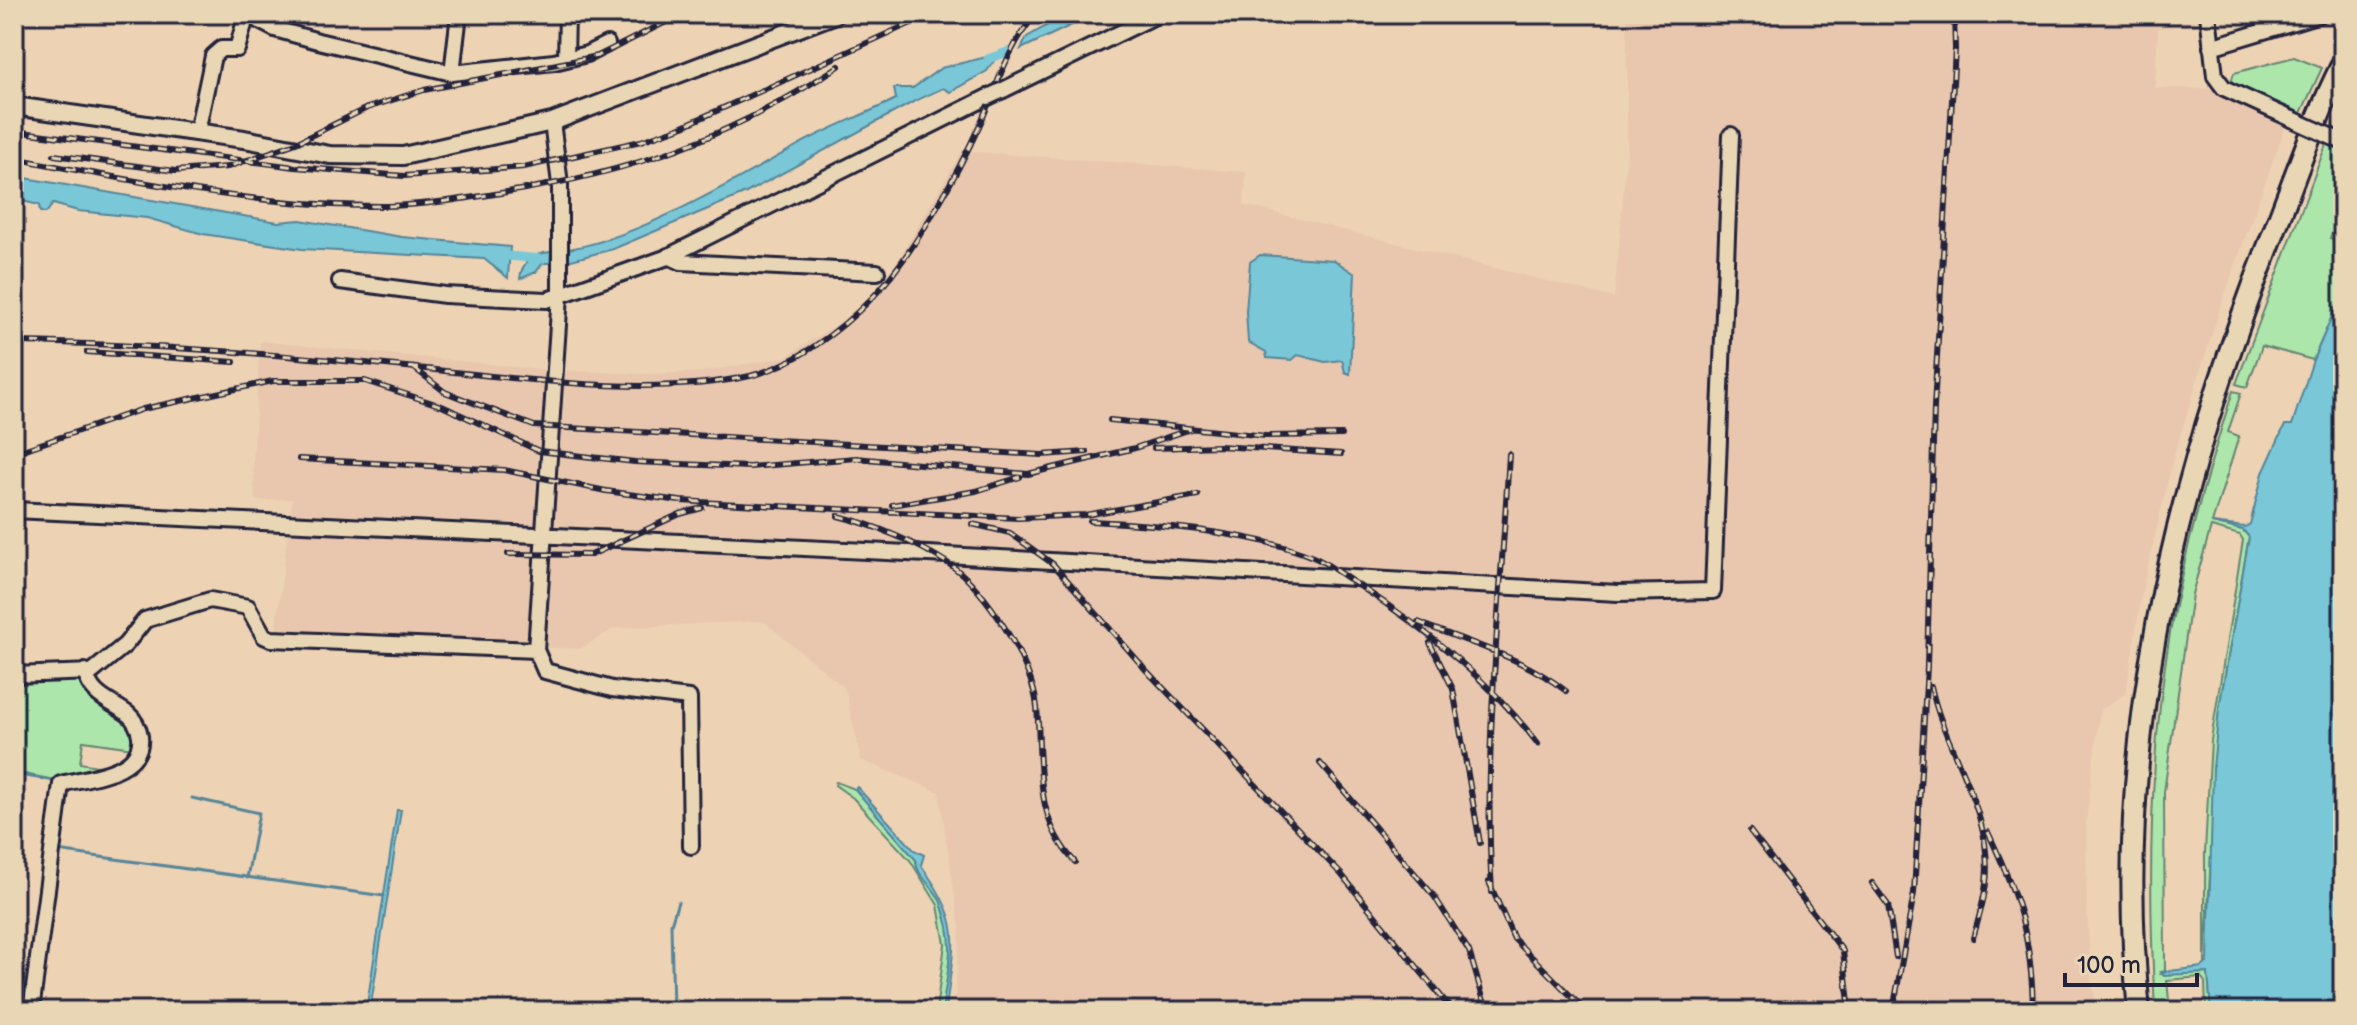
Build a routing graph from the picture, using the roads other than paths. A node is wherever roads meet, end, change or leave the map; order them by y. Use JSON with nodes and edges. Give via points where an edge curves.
{"nodes":[{"id":1,"x":247,"y":14,"type":"edge"},
{"id":2,"x":459,"y":14,"type":"edge"},
{"id":3,"x":567,"y":14,"type":"edge"},
{"id":4,"x":836,"y":14,"type":"edge"},
{"id":5,"x":1159,"y":14,"type":"edge"},
{"id":6,"x":2208,"y":14,"type":"edge"},
{"id":7,"x":2320,"y":14,"type":"edge"},
{"id":8,"x":607,"y":44,"type":"dead end"},
{"id":9,"x":2211,"y":47,"type":"junction"},
{"id":10,"x":566,"y":59,"type":"junction"},
{"id":11,"x":2343,"y":63,"type":"edge"},
{"id":12,"x":452,"y":73,"type":"junction"},
{"id":13,"x":14,"y":106,"type":"edge"},
{"id":14,"x":552,"y":122,"type":"junction"},
{"id":15,"x":197,"y":132,"type":"junction"},
{"id":16,"x":1731,"y":135,"type":"dead end"},
{"id":17,"x":2343,"y":142,"type":"edge"},
{"id":18,"x":668,"y":256,"type":"junction"},
{"id":19,"x":877,"y":272,"type":"dead end"},
{"id":20,"x":340,"y":281,"type":"dead end"},
{"id":21,"x":560,"y":295,"type":"junction"},
{"id":22,"x":14,"y":510,"type":"edge"},
{"id":23,"x":543,"y":534,"type":"junction"},
{"id":24,"x":536,"y":650,"type":"junction"},
{"id":25,"x":85,"y":671,"type":"junction"},
{"id":26,"x":14,"y":675,"type":"edge"},
{"id":27,"x":691,"y":846,"type":"dead end"},
{"id":28,"x":31,"y":1011,"type":"edge"},
{"id":29,"x":2139,"y":1011,"type":"edge"}],
"edges":[{"from":1,"to":12,"type":"street","via":[[275,29]]},
{"from":1,"to":15,"type":"street","via":[[237,49],[221,49],[213,56]]},
{"from":2,"to":12,"type":"street"},
{"from":3,"to":10,"type":"street"},
{"from":4,"to":14,"type":"main road"},
{"from":5,"to":18,"type":"street","bridge":true},
{"from":6,"to":9,"type":"street"},
{"from":7,"to":9,"type":"street"},
{"from":8,"to":10,"type":"street"},
{"from":9,"to":17,"type":"street","bridge":true,"via":[[2215,76],[2224,88]]},
{"from":10,"to":12,"type":"street"},
{"from":11,"to":29,"type":"highway","via":[[2213,394],[2164,574],[2142,717],[2135,805]]},
{"from":13,"to":15,"type":"main road"},
{"from":14,"to":15,"type":"main road","via":[[449,148],[378,157],[330,155]]},
{"from":14,"to":21,"type":"street","via":[[560,184]]},
{"from":16,"to":23,"type":"street","via":[[1713,591],[1618,593]]},
{"from":18,"to":19,"type":"street","via":[[681,262]]},
{"from":18,"to":21,"type":"street"},
{"from":20,"to":21,"type":"street","via":[[445,295],[547,300]]},
{"from":21,"to":23,"type":"street"},
{"from":22,"to":23,"type":"street"},
{"from":23,"to":24,"type":"street"},
{"from":24,"to":25,"type":"street","via":[[271,639],[248,607],[210,600],[145,620],[116,654],[92,672]]},
{"from":24,"to":27,"type":"street","via":[[545,671],[612,689],[689,698]]},
{"from":25,"to":26,"type":"street"},
{"from":25,"to":28,"type":"street","via":[[95,693],[136,724],[139,746],[118,770],[61,784]]}]}
